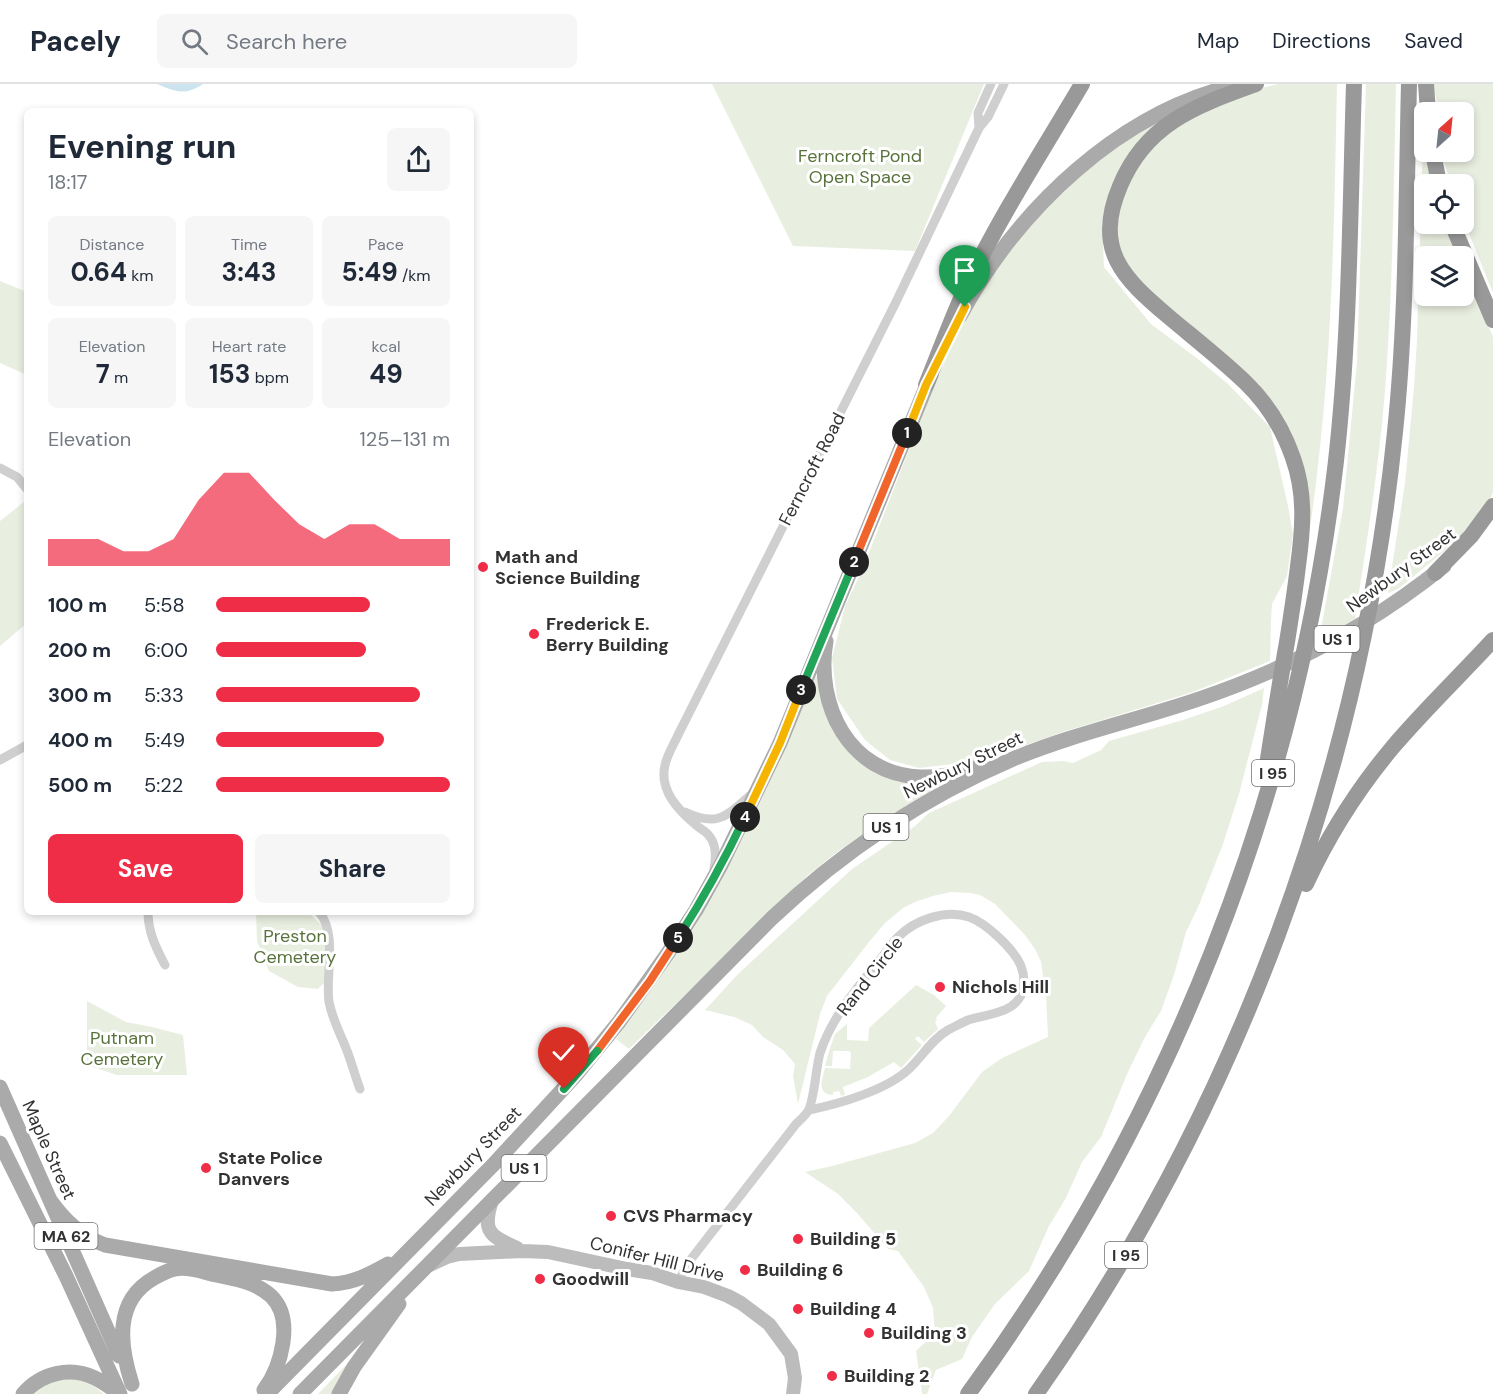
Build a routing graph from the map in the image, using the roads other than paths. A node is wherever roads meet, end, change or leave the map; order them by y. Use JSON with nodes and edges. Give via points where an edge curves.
{"nodes":[{"id":1,"x":991,"y":84,"type":"edge"},
{"id":2,"x":1004,"y":84,"type":"edge"},
{"id":3,"x":1082,"y":84,"type":"edge"},
{"id":4,"x":1241,"y":84,"type":"edge"},
{"id":5,"x":1256,"y":84,"type":"edge"},
{"id":6,"x":1354,"y":84,"type":"edge"},
{"id":7,"x":1409,"y":84,"type":"edge"},
{"id":8,"x":1426,"y":84,"type":"edge"},
{"id":9,"x":1427,"y":102,"type":"edge"},
{"id":10,"x":979,"y":128,"type":"junction"},
{"id":11,"x":1456,"y":234,"type":"edge"},
{"id":12,"x":1493,"y":320,"type":"edge"},
{"id":13,"x":926,"y":385,"type":"junction"},
{"id":14,"x":0,"y":468,"type":"edge"},
{"id":15,"x":24,"y":485,"type":"edge"},
{"id":16,"x":1493,"y":506,"type":"edge"},
{"id":17,"x":1493,"y":521,"type":"edge"},
{"id":18,"x":1435,"y":573,"type":"junction"},
{"id":19,"x":837,"y":603,"type":"junction"},
{"id":20,"x":1493,"y":640,"type":"edge"},
{"id":21,"x":24,"y":747,"type":"edge"},
{"id":22,"x":1046,"y":747,"type":"junction"},
{"id":23,"x":0,"y":760,"type":"edge"},
{"id":24,"x":759,"y":788,"type":"junction"},
{"id":25,"x":680,"y":810,"type":"junction"},
{"id":26,"x":1256,"y":831,"type":"junction"},
{"id":27,"x":710,"y":885,"type":"junction"},
{"id":28,"x":148,"y":915,"type":"edge"},
{"id":29,"x":321,"y":915,"type":"edge"},
{"id":30,"x":165,"y":965,"type":"dead end"},
{"id":31,"x":1247,"y":1013,"type":"junction"},
{"id":32,"x":0,"y":1087,"type":"edge"},
{"id":33,"x":360,"y":1089,"type":"dead end"},
{"id":34,"x":809,"y":1110,"type":"junction"},
{"id":35,"x":0,"y":1143,"type":"edge"},
{"id":36,"x":50,"y":1200,"type":"junction"},
{"id":37,"x":492,"y":1200,"type":"junction"},
{"id":38,"x":522,"y":1251,"type":"junction"},
{"id":39,"x":406,"y":1253,"type":"junction"},
{"id":40,"x":426,"y":1267,"type":"junction"},
{"id":41,"x":678,"y":1282,"type":"junction"},
{"id":42,"x":127,"y":1392,"type":"edge"},
{"id":43,"x":23,"y":1394,"type":"edge"},
{"id":44,"x":261,"y":1394,"type":"edge"},
{"id":45,"x":267,"y":1394,"type":"edge"},
{"id":46,"x":300,"y":1394,"type":"edge"},
{"id":47,"x":339,"y":1394,"type":"edge"},
{"id":48,"x":794,"y":1394,"type":"edge"},
{"id":49,"x":968,"y":1394,"type":"edge"},
{"id":50,"x":1036,"y":1394,"type":"edge"}],
"edges":[{"from":1,"to":10,"type":"street","name":"Ferncroft Road","via":[[978,113]]},
{"from":2,"to":10,"type":"street","name":"Ferncroft Road"},
{"from":3,"to":13,"type":"highway","via":[[982,256]]},
{"from":4,"to":13,"type":"main road","name":"Newbury Street","number":"US 1","via":[[1216,89],[1148,120],[1101,151],[1058,188],[1019,229],[985,275]]},
{"from":5,"to":26,"type":"highway","via":[[1206,102],[1174,119],[1143,146],[1123,177],[1110,219],[1113,251],[1122,271],[1137,289],[1258,396],[1284,435],[1298,475],[1301,546]]},
{"from":6,"to":26,"type":"highway","number":"I 95","via":[[1346,337],[1333,485],[1301,663]]},
{"from":7,"to":31,"type":"highway","number":"I 95","via":[[1400,375],[1375,574],[1329,781],[1290,903]]},
{"from":8,"to":9,"type":"highway"},
{"from":10,"to":25,"type":"street","name":"Ferncroft Road","via":[[669,753],[665,784]]},
{"from":11,"to":12,"type":"highway"},
{"from":13,"to":19,"type":"main road","name":"Newbury Street","number":"US 1"},
{"from":14,"to":15,"type":"street"},
{"from":16,"to":18,"type":"highway","via":[[1471,536]]},
{"from":17,"to":18,"type":"main road","name":"Newbury Street","number":"US 1"},
{"from":18,"to":22,"type":"main road","name":"Newbury Street","number":"US 1","via":[[1338,639],[1261,676]]},
{"from":19,"to":22,"type":"main road","via":[[825,649],[826,686],[839,728],[865,758],[890,771],[931,777]]},
{"from":19,"to":24,"type":"main road","name":"Newbury Street","number":"US 1"},
{"from":20,"to":31,"type":"highway","via":[[1393,746],[1348,806],[1317,860]]},
{"from":21,"to":23,"type":"street"},
{"from":22,"to":37,"type":"main road","name":"Newbury Street","number":"US 1","via":[[933,799],[890,824],[823,873],[767,923]]},
{"from":24,"to":25,"type":"street","via":[[717,819],[699,818]]},
{"from":24,"to":27,"type":"main road","name":"Newbury Street","number":"US 1"},
{"from":25,"to":27,"type":"street","name":"Ferncroft Road","via":[[714,844],[716,857]]},
{"from":26,"to":49,"type":"highway","number":"I 95","via":[[1197,991],[1134,1125],[1056,1264]]},
{"from":27,"to":39,"type":"main road","name":"Newbury Street","number":"US 1","via":[[650,981],[587,1062]]},
{"from":28,"to":30,"type":"street","via":[[153,941]]},
{"from":29,"to":33,"type":"street","via":[[329,940],[329,1000]]},
{"from":31,"to":50,"type":"highway","number":"I 95","via":[[1204,1108],[1145,1222],[1103,1294]]},
{"from":32,"to":36,"type":"main road","name":"Maple Street","number":"MA 62"},
{"from":34,"to":34,"type":"street","name":"Rand Circle","via":[[855,1098],[891,1081],[947,1031],[1016,1003],[1022,994],[1024,976],[1011,951],[987,927],[962,915],[932,917],[905,931],[863,980],[829,1033],[820,1054]]},
{"from":34,"to":41,"type":"street","name":"Rand Circle","via":[[688,1263]]},
{"from":35,"to":42,"type":"main road","number":"MA 62"},
{"from":36,"to":39,"type":"main road","via":[[75,1229],[105,1245],[315,1282],[339,1284],[359,1280]]},
{"from":36,"to":42,"type":"main road","name":"Maple Street","number":"MA 62"},
{"from":37,"to":38,"type":"street","name":"Conifer Hill Drive","via":[[488,1228]]},
{"from":37,"to":40,"type":"main road","name":"Newbury Street","number":"US 1"},
{"from":38,"to":40,"type":"street","name":"Conifer Hill Drive","via":[[459,1254]]},
{"from":38,"to":41,"type":"street","name":"Conifer Hill Drive","via":[[574,1257]]},
{"from":39,"to":45,"type":"main road","name":"Newbury Street","number":"US 1"},
{"from":40,"to":46,"type":"main road","name":"Newbury Street","number":"US 1"},
{"from":40,"to":47,"type":"main road"},
{"from":41,"to":48,"type":"street","name":"Conifer Hill Drive","via":[[728,1296],[769,1324],[791,1354]]},
{"from":42,"to":43,"type":"main road","via":[[91,1376],[65,1372],[43,1378]]},
{"from":42,"to":44,"type":"main road","via":[[123,1344],[129,1306],[148,1281],[176,1268],[245,1281],[261,1288],[279,1307],[284,1343],[270,1382]]}]}
